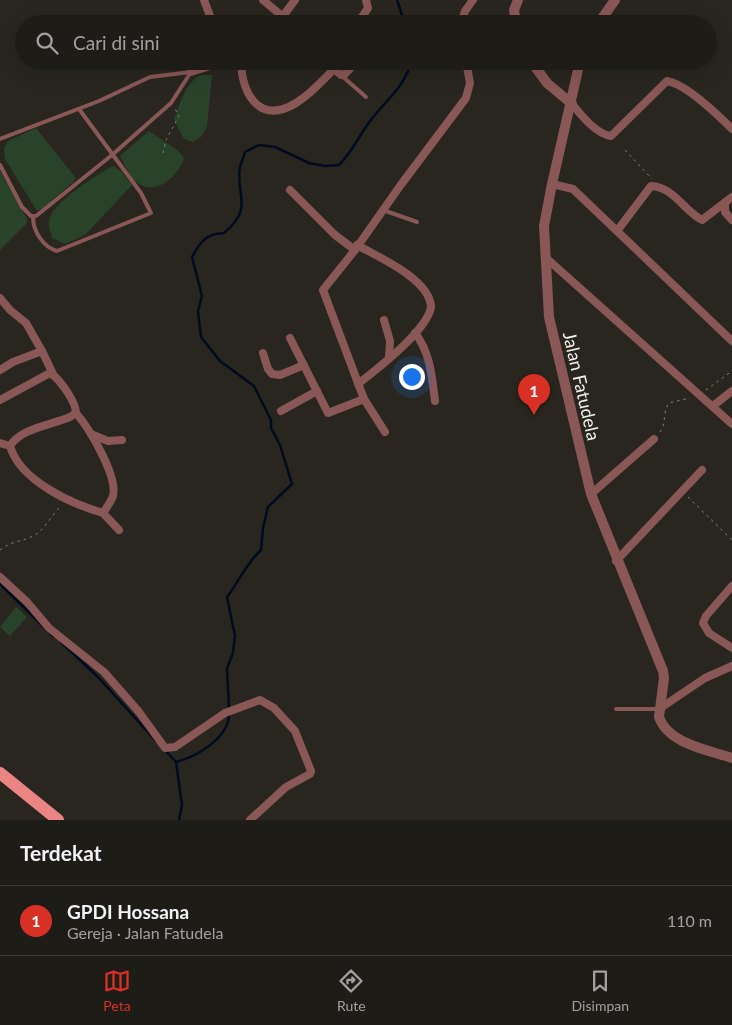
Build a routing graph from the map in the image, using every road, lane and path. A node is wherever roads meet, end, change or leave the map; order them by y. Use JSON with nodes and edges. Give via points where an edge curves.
{"nodes":[{"id":1,"x":204,"y":0,"type":"edge"},
{"id":2,"x":263,"y":0,"type":"edge"},
{"id":3,"x":296,"y":0,"type":"edge"},
{"id":4,"x":366,"y":0,"type":"edge"},
{"id":5,"x":473,"y":0,"type":"edge"},
{"id":6,"x":518,"y":0,"type":"edge"},
{"id":7,"x":615,"y":0,"type":"edge"},
{"id":8,"x":210,"y":15,"type":"edge"},
{"id":9,"x":276,"y":15,"type":"edge"},
{"id":10,"x":285,"y":15,"type":"edge"},
{"id":11,"x":363,"y":15,"type":"edge"},
{"id":12,"x":464,"y":15,"type":"edge"},
{"id":13,"x":515,"y":15,"type":"edge"},
{"id":14,"x":604,"y":15,"type":"edge"},
{"id":15,"x":198,"y":70,"type":"edge"},
{"id":16,"x":242,"y":70,"type":"edge"},
{"id":17,"x":333,"y":70,"type":"edge"},
{"id":18,"x":335,"y":70,"type":"edge"},
{"id":19,"x":348,"y":70,"type":"edge"},
{"id":20,"x":468,"y":70,"type":"edge"},
{"id":21,"x":538,"y":70,"type":"edge"},
{"id":22,"x":578,"y":70,"type":"edge"},
{"id":23,"x":192,"y":72,"type":"junction"},
{"id":24,"x":342,"y":76,"type":"junction"},
{"id":25,"x":366,"y":97,"type":"dead end"},
{"id":26,"x":171,"y":103,"type":"junction"},
{"id":27,"x":572,"y":104,"type":"junction"},
{"id":28,"x":79,"y":109,"type":"junction"},
{"id":29,"x":732,"y":129,"type":"edge"},
{"id":30,"x":0,"y":139,"type":"edge"},
{"id":31,"x":626,"y":150,"type":"dead end"},
{"id":32,"x":163,"y":153,"type":"dead end"},
{"id":33,"x":112,"y":155,"type":"junction"},
{"id":34,"x":0,"y":165,"type":"edge"},
{"id":35,"x":552,"y":184,"type":"junction"},
{"id":36,"x":660,"y":187,"type":"junction"},
{"id":37,"x":290,"y":190,"type":"dead end"},
{"id":38,"x":732,"y":197,"type":"edge"},
{"id":39,"x":724,"y":204,"type":"junction"},
{"id":40,"x":382,"y":210,"type":"junction"},
{"id":41,"x":33,"y":217,"type":"junction"},
{"id":42,"x":732,"y":220,"type":"edge"},
{"id":43,"x":417,"y":222,"type":"dead end"},
{"id":44,"x":617,"y":231,"type":"junction"},
{"id":45,"x":356,"y":248,"type":"junction"},
{"id":46,"x":545,"y":257,"type":"junction"},
{"id":47,"x":0,"y":298,"type":"edge"},
{"id":48,"x":384,"y":320,"type":"dead end"},
{"id":49,"x":415,"y":333,"type":"junction"},
{"id":50,"x":290,"y":338,"type":"dead end"},
{"id":51,"x":732,"y":341,"type":"edge"},
{"id":52,"x":42,"y":351,"type":"junction"},
{"id":53,"x":262,"y":353,"type":"dead end"},
{"id":54,"x":389,"y":357,"type":"junction"},
{"id":55,"x":304,"y":364,"type":"junction"},
{"id":56,"x":0,"y":370,"type":"edge"},
{"id":57,"x":732,"y":371,"type":"edge"},
{"id":58,"x":53,"y":374,"type":"junction"},
{"id":59,"x":358,"y":384,"type":"junction"},
{"id":60,"x":317,"y":391,"type":"junction"},
{"id":61,"x":732,"y":391,"type":"edge"},
{"id":62,"x":700,"y":394,"type":"junction"},
{"id":63,"x":364,"y":399,"type":"junction"},
{"id":64,"x":0,"y":400,"type":"edge"},
{"id":65,"x":435,"y":400,"type":"dead end"},
{"id":66,"x":713,"y":406,"type":"junction"},
{"id":67,"x":281,"y":411,"type":"dead end"},
{"id":68,"x":76,"y":413,"type":"junction"},
{"id":69,"x":732,"y":424,"type":"edge"},
{"id":70,"x":385,"y":432,"type":"dead end"},
{"id":71,"x":92,"y":434,"type":"junction"},
{"id":72,"x":654,"y":438,"type":"joint"},
{"id":73,"x":122,"y":440,"type":"dead end"},
{"id":74,"x":0,"y":443,"type":"edge"},
{"id":75,"x":10,"y":446,"type":"junction"},
{"id":76,"x":702,"y":470,"type":"dead end"},
{"id":77,"x":682,"y":491,"type":"junction"},
{"id":78,"x":591,"y":494,"type":"junction"},
{"id":79,"x":67,"y":501,"type":"junction"},
{"id":80,"x":103,"y":513,"type":"junction"},
{"id":81,"x":120,"y":530,"type":"dead end"},
{"id":82,"x":732,"y":540,"type":"edge"},
{"id":83,"x":0,"y":550,"type":"edge"},
{"id":84,"x":616,"y":561,"type":"junction"},
{"id":85,"x":0,"y":577,"type":"edge"},
{"id":86,"x":732,"y":586,"type":"edge"},
{"id":87,"x":732,"y":648,"type":"edge"},
{"id":88,"x":732,"y":666,"type":"edge"},
{"id":89,"x":661,"y":708,"type":"junction"},
{"id":90,"x":616,"y":709,"type":"dead end"},
{"id":91,"x":732,"y":758,"type":"edge"},
{"id":92,"x":0,"y":773,"type":"edge"},
{"id":93,"x":58,"y":820,"type":"edge"},
{"id":94,"x":250,"y":820,"type":"edge"}],
"edges":[{"from":1,"to":8,"type":"street"},
{"from":2,"to":9,"type":"street"},
{"from":3,"to":10,"type":"street"},
{"from":4,"to":11,"type":"street","via":[[368,8]]},
{"from":5,"to":12,"type":"street"},
{"from":6,"to":13,"type":"street"},
{"from":7,"to":14,"type":"street"},
{"from":15,"to":23,"type":"street"},
{"from":16,"to":17,"type":"street","via":[[246,92],[256,104],[269,110],[285,109],[298,102],[316,89]]},
{"from":18,"to":24,"type":"street"},
{"from":19,"to":24,"type":"street"},
{"from":20,"to":40,"type":"street","via":[[470,83],[466,98]]},
{"from":21,"to":27,"type":"street","via":[[547,83]]},
{"from":22,"to":27,"type":"street","name":"Jalan Fatudela"},
{"from":23,"to":26,"type":"lane"},
{"from":23,"to":28,"type":"lane","via":[[150,77]]},
{"from":24,"to":25,"type":"lane"},
{"from":26,"to":32,"type":"path","via":[[180,116],[166,140]]},
{"from":26,"to":33,"type":"lane"},
{"from":27,"to":29,"type":"street","via":[[603,134],[611,136],[668,81],[683,88]]},
{"from":27,"to":35,"type":"street","name":"Jalan Fatudela"},
{"from":28,"to":30,"type":"lane"},
{"from":28,"to":33,"type":"lane"},
{"from":31,"to":36,"type":"path"},
{"from":33,"to":41,"type":"lane"},
{"from":33,"to":41,"type":"lane","via":[[141,193],[150,213],[57,251],[51,250],[39,237]]},
{"from":34,"to":41,"type":"lane","via":[[22,207]]},
{"from":35,"to":44,"type":"street","via":[[573,189]]},
{"from":35,"to":46,"type":"street","name":"Jalan Fatudela","via":[[544,226]]},
{"from":36,"to":39,"type":"street","via":[[702,220]]},
{"from":36,"to":44,"type":"street","via":[[649,187]]},
{"from":37,"to":45,"type":"street","via":[[335,235]]},
{"from":38,"to":39,"type":"street"},
{"from":39,"to":42,"type":"street","via":[[725,212]]},
{"from":40,"to":43,"type":"lane"},
{"from":40,"to":45,"type":"street"},
{"from":44,"to":51,"type":"street"},
{"from":45,"to":49,"type":"street","via":[[409,275],[427,295],[431,312]]},
{"from":45,"to":59,"type":"street","via":[[326,284],[323,293]]},
{"from":46,"to":62,"type":"street"},
{"from":46,"to":78,"type":"street","name":"Jalan Fatudela","via":[[549,317]]},
{"from":47,"to":52,"type":"street","via":[[26,323]]},
{"from":48,"to":54,"type":"street","via":[[390,341]]},
{"from":49,"to":54,"type":"street"},
{"from":49,"to":65,"type":"street","via":[[429,360]]},
{"from":50,"to":55,"type":"street"},
{"from":52,"to":56,"type":"street"},
{"from":52,"to":58,"type":"street"},
{"from":53,"to":55,"type":"street","via":[[272,374],[280,375]]},
{"from":54,"to":59,"type":"street"},
{"from":55,"to":60,"type":"street"},
{"from":57,"to":62,"type":"path"},
{"from":58,"to":64,"type":"street","via":[[44,375]]},
{"from":58,"to":68,"type":"street","via":[[72,400]]},
{"from":59,"to":63,"type":"street"},
{"from":60,"to":63,"type":"street","via":[[328,413]]},
{"from":60,"to":67,"type":"street"},
{"from":61,"to":66,"type":"street"},
{"from":62,"to":66,"type":"street"},
{"from":62,"to":72,"type":"path","via":[[669,403],[665,410],[665,425]]},
{"from":63,"to":70,"type":"street"},
{"from":66,"to":69,"type":"street"},
{"from":68,"to":71,"type":"street"},
{"from":68,"to":75,"type":"street","via":[[24,434]]},
{"from":71,"to":73,"type":"street","via":[[108,442]]},
{"from":71,"to":80,"type":"street","via":[[112,483],[113,495]]},
{"from":72,"to":78,"type":"street"},
{"from":74,"to":75,"type":"street"},
{"from":75,"to":79,"type":"street","via":[[22,466],[36,480]]},
{"from":76,"to":77,"type":"street"},
{"from":77,"to":82,"type":"path"},
{"from":77,"to":84,"type":"street"},
{"from":78,"to":84,"type":"street","name":"Jalan Fatudela"},
{"from":79,"to":80,"type":"street"},
{"from":79,"to":83,"type":"path","via":[[41,531],[28,539],[7,544]]},
{"from":80,"to":81,"type":"street"},
{"from":84,"to":89,"type":"street","name":"Jalan Fatudela","via":[[663,671]]},
{"from":85,"to":94,"type":"street","via":[[41,620],[104,672],[167,749],[225,714],[256,700],[274,708],[295,731],[311,771],[286,786]]},
{"from":86,"to":87,"type":"street","via":[[703,623],[709,633]]},
{"from":88,"to":89,"type":"street","via":[[705,678]]},
{"from":89,"to":90,"type":"lane"},
{"from":89,"to":91,"type":"street","via":[[660,722],[672,735]]},
{"from":92,"to":93,"type":"main road"}]}
